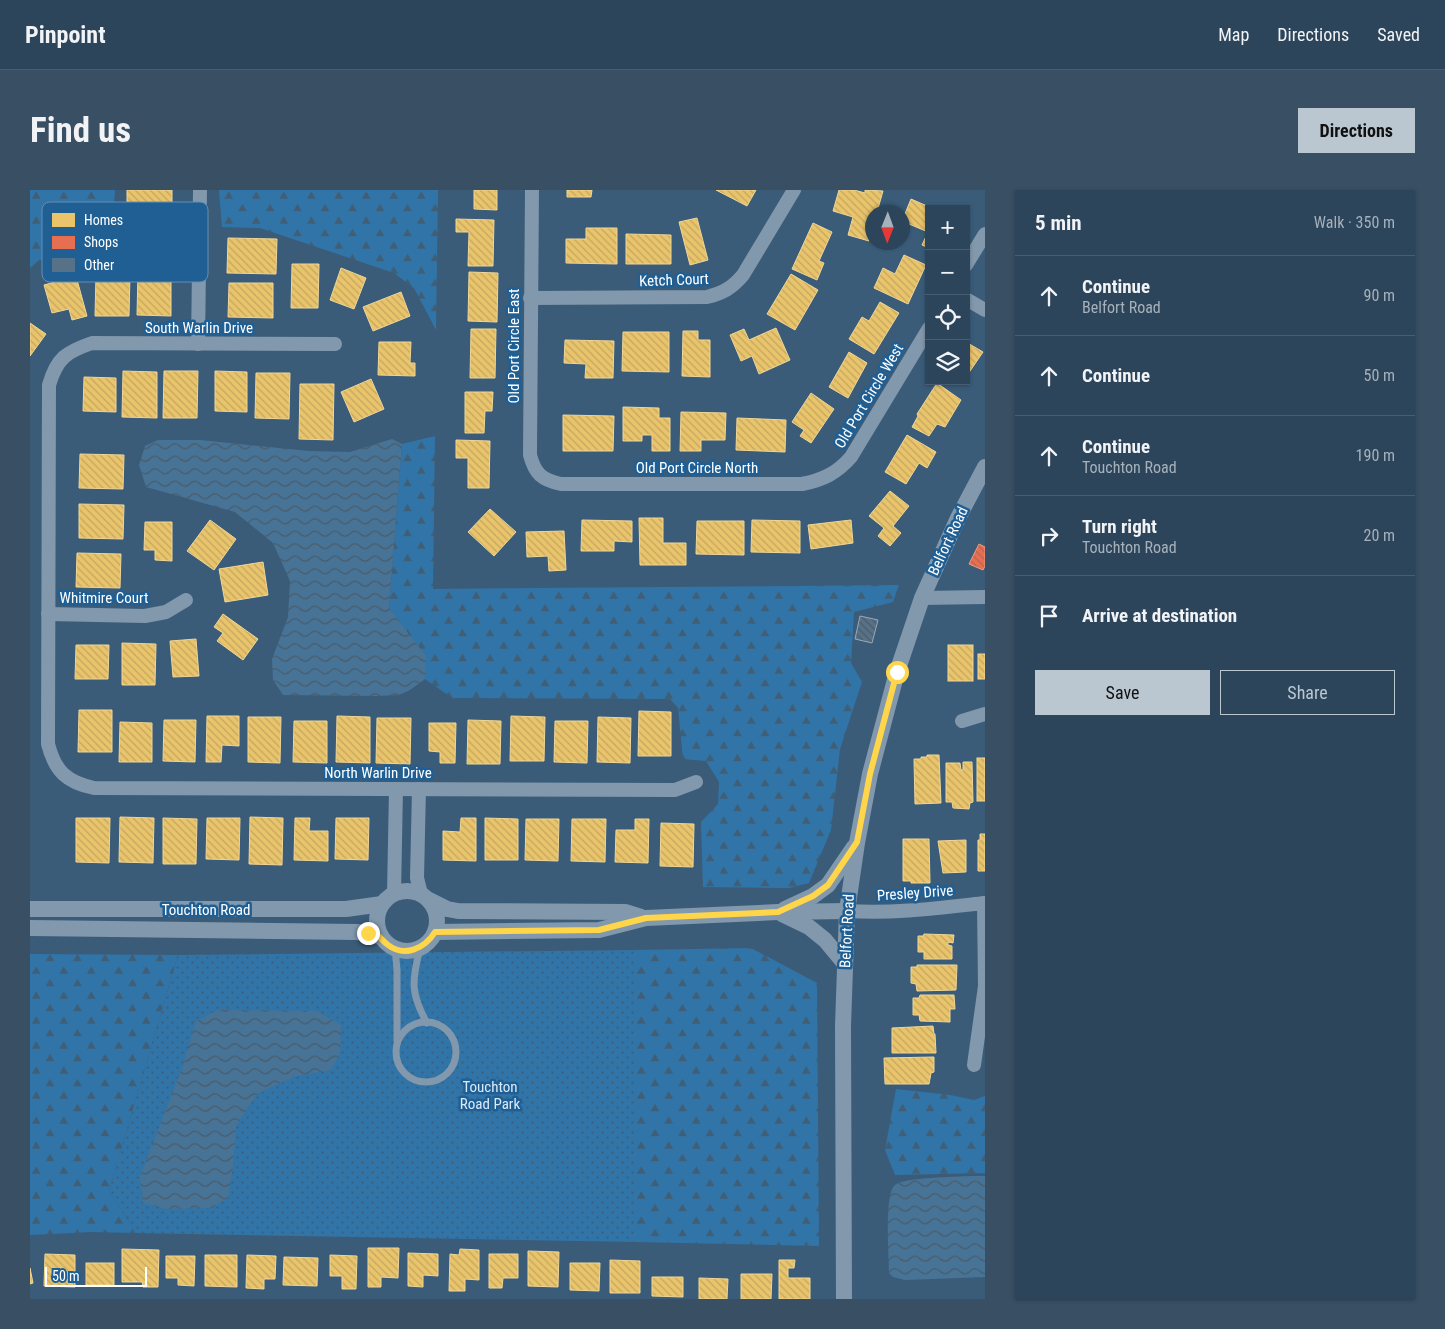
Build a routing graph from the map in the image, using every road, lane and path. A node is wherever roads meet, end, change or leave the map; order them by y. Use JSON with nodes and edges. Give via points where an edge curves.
{"nodes":[{"id":1,"x":532,"y":190,"type":"edge"},
{"id":2,"x":794,"y":190,"type":"edge"},
{"id":3,"x":985,"y":234,"type":"edge"},
{"id":4,"x":970,"y":259,"type":"edge"},
{"id":5,"x":199,"y":282,"type":"edge"},
{"id":6,"x":530,"y":298,"type":"junction"},
{"id":7,"x":970,"y":301,"type":"edge"},
{"id":8,"x":985,"y":310,"type":"edge"},
{"id":9,"x":925,"y":335,"type":"edge"},
{"id":10,"x":198,"y":344,"type":"junction"},
{"id":11,"x":335,"y":344,"type":"dead end"},
{"id":12,"x":985,"y":467,"type":"edge"},
{"id":13,"x":830,"y":475,"type":"joint"},
{"id":14,"x":561,"y":484,"type":"joint"},
{"id":15,"x":985,"y":597,"type":"edge"},
{"id":16,"x":922,"y":598,"type":"junction"},
{"id":17,"x":186,"y":600,"type":"dead end"},
{"id":18,"x":48,"y":614,"type":"junction"},
{"id":19,"x":985,"y":714,"type":"edge"},
{"id":20,"x":962,"y":721,"type":"dead end"},
{"id":21,"x":696,"y":782,"type":"dead end"},
{"id":22,"x":396,"y":789,"type":"junction"},
{"id":23,"x":419,"y":789,"type":"junction"},
{"id":24,"x":857,"y":842,"type":"junction"},
{"id":25,"x":395,"y":843,"type":"junction"},
{"id":26,"x":418,"y":843,"type":"junction"},
{"id":27,"x":425,"y":897,"type":"junction"},
{"id":28,"x":388,"y":899,"type":"junction"},
{"id":29,"x":985,"y":903,"type":"edge"},
{"id":30,"x":30,"y":909,"type":"edge"},
{"id":31,"x":847,"y":911,"type":"junction"},
{"id":32,"x":778,"y":912,"type":"junction"},
{"id":33,"x":646,"y":918,"type":"junction"},
{"id":34,"x":30,"y":928,"type":"edge"},
{"id":35,"x":435,"y":932,"type":"junction"},
{"id":36,"x":381,"y":936,"type":"junction"},
{"id":37,"x":394,"y":948,"type":"junction"},
{"id":38,"x":420,"y":948,"type":"junction"},
{"id":39,"x":845,"y":964,"type":"junction"},
{"id":40,"x":427,"y":1023,"type":"junction"},
{"id":41,"x":397,"y":1043,"type":"junction"},
{"id":42,"x":974,"y":1065,"type":"dead end"},
{"id":43,"x":844,"y":1299,"type":"edge"}],
"edges":[{"from":1,"to":6,"type":"street","name":"Old Port Circle East"},
{"from":2,"to":6,"type":"street","name":"Ketch Court","via":[[742,276],[720,294],[707,297]]},
{"from":3,"to":4,"type":"street"},
{"from":5,"to":10,"type":"street"},
{"from":6,"to":14,"type":"street","name":"Old Port Circle East","via":[[530,455],[540,476]]},
{"from":7,"to":8,"type":"street"},
{"from":9,"to":13,"type":"street","name":"Old Port Circle West","via":[[851,458]]},
{"from":10,"to":11,"type":"street","name":"South Warlin Drive"},
{"from":10,"to":18,"type":"street","name":"South Warlin Drive","via":[[92,343],[65,355],[54,369],[49,385]]},
{"from":12,"to":16,"type":"street","name":"Belfort Road"},
{"from":13,"to":14,"type":"street","name":"Old Port Circle North","via":[[802,484]]},
{"from":15,"to":16,"type":"street"},
{"from":16,"to":24,"type":"street","name":"Belfort Road","via":[[894,681],[870,774]]},
{"from":17,"to":18,"type":"street","name":"Whitmire Court","via":[[166,612],[146,616]]},
{"from":18,"to":22,"type":"street","name":"North Warlin Drive","via":[[48,744],[53,762],[78,785],[94,788]]},
{"from":19,"to":20,"type":"street"},
{"from":21,"to":23,"type":"street","name":"North Warlin Drive","via":[[674,790]]},
{"from":22,"to":23,"type":"street","name":"North Warlin Drive"},
{"from":22,"to":25,"type":"street"},
{"from":23,"to":26,"type":"street"},
{"from":24,"to":31,"type":"street","name":"Belfort Road"},
{"from":24,"to":32,"type":"street","via":[[828,885],[813,896]]},
{"from":25,"to":26,"type":"street"},
{"from":25,"to":28,"type":"street"},
{"from":26,"to":27,"type":"street","via":[[417,878]]},
{"from":27,"to":28,"type":"street","name":"Touchton Road","via":[[407,891]]},
{"from":27,"to":33,"type":"street","name":"Touchton Road","via":[[458,912],[625,912]]},
{"from":27,"to":35,"type":"street","via":[[437,915]]},
{"from":28,"to":30,"type":"street","name":"Touchton Road","via":[[346,909]]},
{"from":28,"to":36,"type":"street","via":[[378,914],[377,926]]},
{"from":29,"to":31,"type":"street","name":"Presley Drive","via":[[923,911]]},
{"from":29,"to":42,"type":"street","via":[[985,986]]},
{"from":31,"to":32,"type":"street","name":"Touchton Road"},
{"from":31,"to":39,"type":"street","name":"Belfort Road"},
{"from":32,"to":33,"type":"street","name":"Touchton Road"},
{"from":32,"to":39,"type":"street","via":[[810,927]]},
{"from":33,"to":35,"type":"street","name":"Touchton Road","via":[[599,930]]},
{"from":34,"to":36,"type":"street","name":"Touchton Road","via":[[357,932]]},
{"from":35,"to":38,"type":"street"},
{"from":36,"to":37,"type":"street"},
{"from":37,"to":38,"type":"street","via":[[409,951]]},
{"from":37,"to":41,"type":"lane"},
{"from":38,"to":40,"type":"lane","via":[[414,990],[415,1000]]},
{"from":39,"to":43,"type":"street","name":"Belfort Road"},
{"from":40,"to":41,"type":"lane","via":[[409,1028]]},
{"from":40,"to":41,"type":"lane","via":[[445,1029],[455,1045],[454,1064],[440,1078],[420,1082],[403,1072],[398,1063]]}]}
